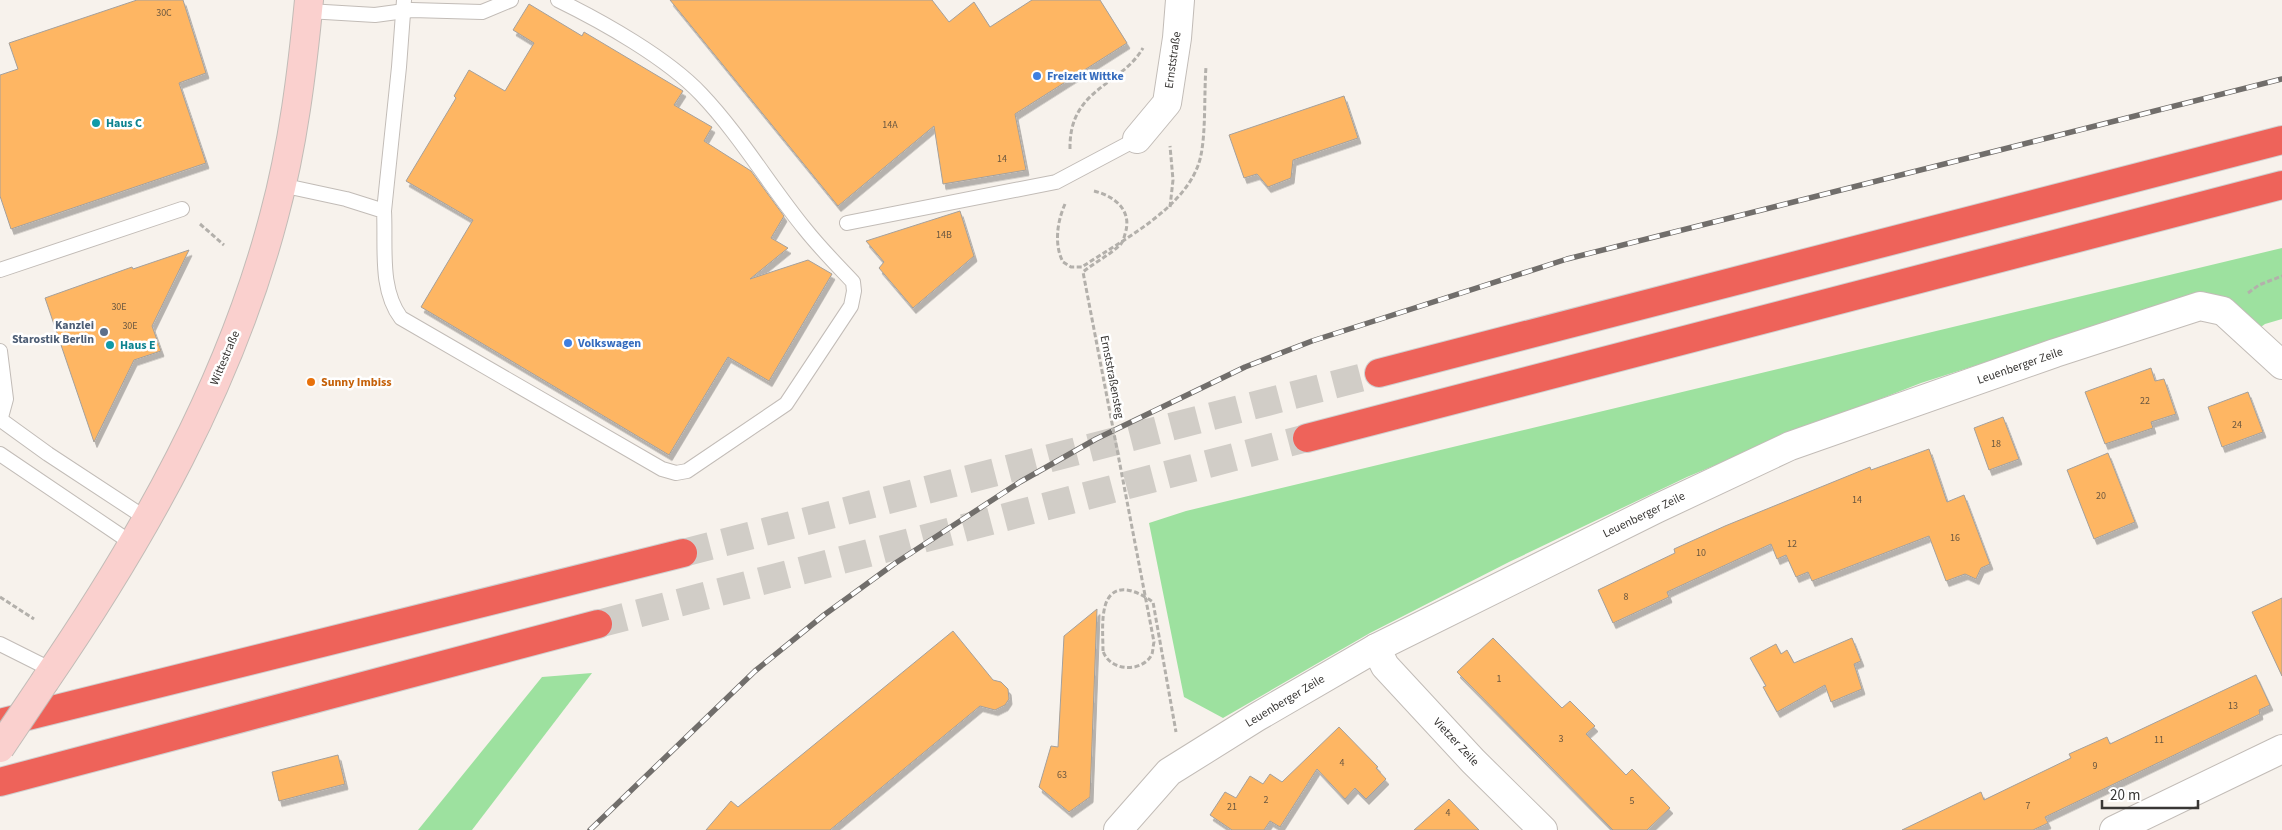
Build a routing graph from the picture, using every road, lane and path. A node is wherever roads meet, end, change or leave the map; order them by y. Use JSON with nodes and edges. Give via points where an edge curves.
{"nodes":[{"id":1,"x":512,"y":0,"type":"edge"},
{"id":2,"x":558,"y":0,"type":"edge"},
{"id":3,"x":1180,"y":0,"type":"edge"},
{"id":4,"x":309,"y":6,"type":"edge"},
{"id":5,"x":404,"y":6,"type":"edge"},
{"id":6,"x":1145,"y":44,"type":"dead end"},
{"id":7,"x":1206,"y":58,"type":"dead end"},
{"id":8,"x":1167,"y":103,"type":"junction"},
{"id":9,"x":1138,"y":139,"type":"joint"},
{"id":10,"x":2282,"y":140,"type":"edge"},
{"id":11,"x":1074,"y":173,"type":"junction"},
{"id":12,"x":281,"y":185,"type":"junction"},
{"id":13,"x":2282,"y":185,"type":"edge"},
{"id":14,"x":1088,"y":191,"type":"dead end"},
{"id":15,"x":1070,"y":200,"type":"dead end"},
{"id":16,"x":1170,"y":207,"type":"junction"},
{"id":17,"x":182,"y":209,"type":"joint"},
{"id":18,"x":384,"y":211,"type":"junction"},
{"id":19,"x":847,"y":223,"type":"dead end"},
{"id":20,"x":224,"y":245,"type":"dead end"},
{"id":21,"x":0,"y":270,"type":"edge"},
{"id":22,"x":2282,"y":276,"type":"edge"},
{"id":23,"x":2223,"y":311,"type":"junction"},
{"id":24,"x":0,"y":351,"type":"edge"},
{"id":25,"x":2282,"y":365,"type":"edge"},
{"id":26,"x":1379,"y":373,"type":"tunnel mouth"},
{"id":27,"x":0,"y":420,"type":"edge"},
{"id":28,"x":1307,"y":438,"type":"tunnel mouth"},
{"id":29,"x":0,"y":454,"type":"edge"},
{"id":30,"x":147,"y":519,"type":"junction"},
{"id":31,"x":133,"y":544,"type":"junction"},
{"id":32,"x":682,"y":553,"type":"tunnel mouth"},
{"id":33,"x":0,"y":597,"type":"edge"},
{"id":34,"x":34,"y":618,"type":"dead end"},
{"id":35,"x":598,"y":624,"type":"tunnel mouth"},
{"id":36,"x":0,"y":644,"type":"edge"},
{"id":37,"x":1376,"y":648,"type":"junction"},
{"id":38,"x":48,"y":675,"type":"junction"},
{"id":39,"x":0,"y":723,"type":"edge"},
{"id":40,"x":1178,"y":740,"type":"dead end"},
{"id":41,"x":0,"y":748,"type":"edge"},
{"id":42,"x":2282,"y":749,"type":"edge"},
{"id":43,"x":0,"y":782,"type":"edge"},
{"id":44,"x":1118,"y":830,"type":"edge"},
{"id":45,"x":1543,"y":830,"type":"edge"},
{"id":46,"x":2114,"y":830,"type":"edge"}],
"edges":[{"from":1,"to":5,"type":"lane","via":[[482,12]]},
{"from":2,"to":18,"type":"lane","via":[[668,65],[700,93],[760,166],[804,229],[853,282],[851,306],[786,404],[687,471],[676,473],[662,469],[401,318],[392,307],[387,289]]},
{"from":3,"to":8,"type":"street","name":"Ernststraße"},
{"from":4,"to":5,"type":"lane","via":[[375,15]]},
{"from":4,"to":12,"type":"main road","name":"Wittestraße","via":[[294,128]]},
{"from":5,"to":18,"type":"lane"},
{"from":6,"to":11,"type":"path","via":[[1136,59],[1093,92],[1080,109],[1072,126],[1070,148]]},
{"from":7,"to":16,"type":"path","via":[[1201,155],[1188,186]]},
{"from":8,"to":9,"type":"street","name":"Ernststraße"},
{"from":8,"to":16,"type":"path","via":[[1172,180]]},
{"from":9,"to":11,"type":"lane"},
{"from":10,"to":26,"type":"highway"},
{"from":11,"to":19,"type":"lane","via":[[1034,188]]},
{"from":12,"to":18,"type":"lane"},
{"from":12,"to":30,"type":"main road","name":"Wittestraße","via":[[258,272],[228,355],[177,464]]},
{"from":13,"to":28,"type":"highway"},
{"from":14,"to":40,"type":"path","name":"Ernststraßensteg","bridge":true,"via":[[1108,194],[1120,203],[1127,215],[1122,243],[1083,272],[1154,642],[1148,660],[1130,668],[1112,665],[1105,659],[1103,651],[1105,607],[1112,595],[1127,589],[1139,592],[1152,602]]},
{"from":15,"to":16,"type":"path","via":[[1060,215],[1057,247],[1063,262],[1071,267],[1082,267]]},
{"from":17,"to":20,"type":"path"},
{"from":17,"to":21,"type":"lane"},
{"from":22,"to":23,"type":"path","via":[[2259,285]]},
{"from":23,"to":25,"type":"street"},
{"from":23,"to":37,"type":"street","name":"Leuenberger Zeile","via":[[2200,306],[2147,322],[1790,446]]},
{"from":24,"to":27,"type":"lane","via":[[6,399]]},
{"from":27,"to":30,"type":"lane"},
{"from":29,"to":31,"type":"lane"},
{"from":30,"to":31,"type":"main road","name":"Wittestraße"},
{"from":31,"to":38,"type":"main road","name":"Wittestraße"},
{"from":32,"to":39,"type":"highway"},
{"from":33,"to":34,"type":"path"},
{"from":35,"to":43,"type":"highway"},
{"from":36,"to":38,"type":"lane"},
{"from":37,"to":44,"type":"street","name":"Leuenberger Zeile","via":[[1169,772]]},
{"from":37,"to":45,"type":"street","name":"Vietzer Zeile","via":[[1385,666]]},
{"from":38,"to":41,"type":"main road","name":"Wittestraße","bridge":true},
{"from":42,"to":46,"type":"street"}]}
